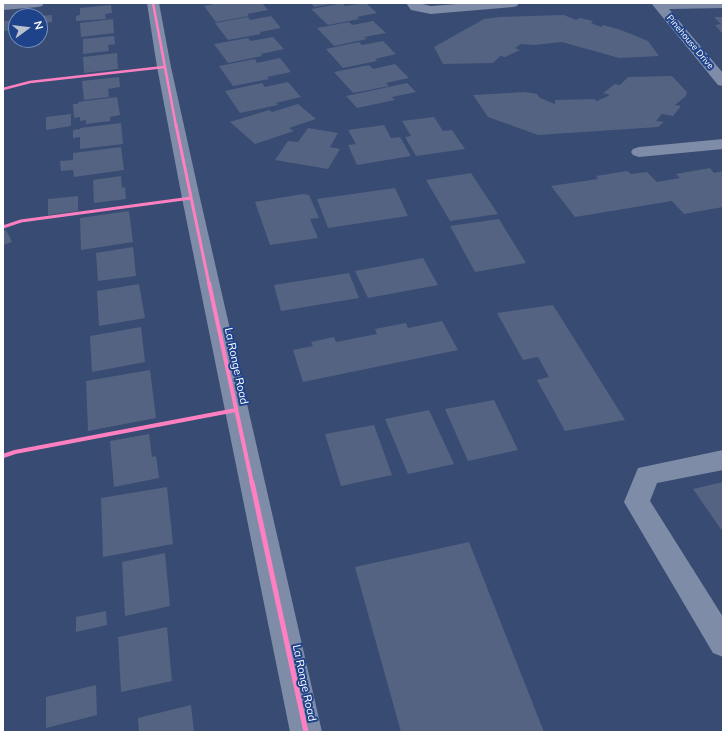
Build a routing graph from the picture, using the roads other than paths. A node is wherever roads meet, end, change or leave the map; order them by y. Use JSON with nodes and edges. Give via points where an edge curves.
{"nodes":[{"id":1,"x":38,"y":3,"type":"edge"},
{"id":2,"x":153,"y":3,"type":"edge"},
{"id":3,"x":412,"y":3,"type":"edge"},
{"id":4,"x":513,"y":3,"type":"edge"},
{"id":5,"x":658,"y":4,"type":"edge"},
{"id":6,"x":723,"y":4,"type":"edge"},
{"id":7,"x":3,"y":6,"type":"edge"},
{"id":8,"x":723,"y":82,"type":"edge"},
{"id":9,"x":723,"y":144,"type":"edge"},
{"id":10,"x":639,"y":152,"type":"dead end"},
{"id":11,"x":723,"y":460,"type":"edge"},
{"id":12,"x":723,"y":643,"type":"edge"},
{"id":13,"x":306,"y":732,"type":"edge"}],
"edges":[{"from":1,"to":7,"type":"street"},
{"from":2,"to":13,"type":"street","name":"La Ronge Road","via":[[191,198]]},
{"from":3,"to":4,"type":"street","via":[[415,7],[430,10]]},
{"from":5,"to":6,"type":"street"},
{"from":5,"to":8,"type":"street","name":"Pinehouse Drive"},
{"from":9,"to":10,"type":"street"},
{"from":11,"to":12,"type":"street","via":[[647,475],[637,502]]}]}
